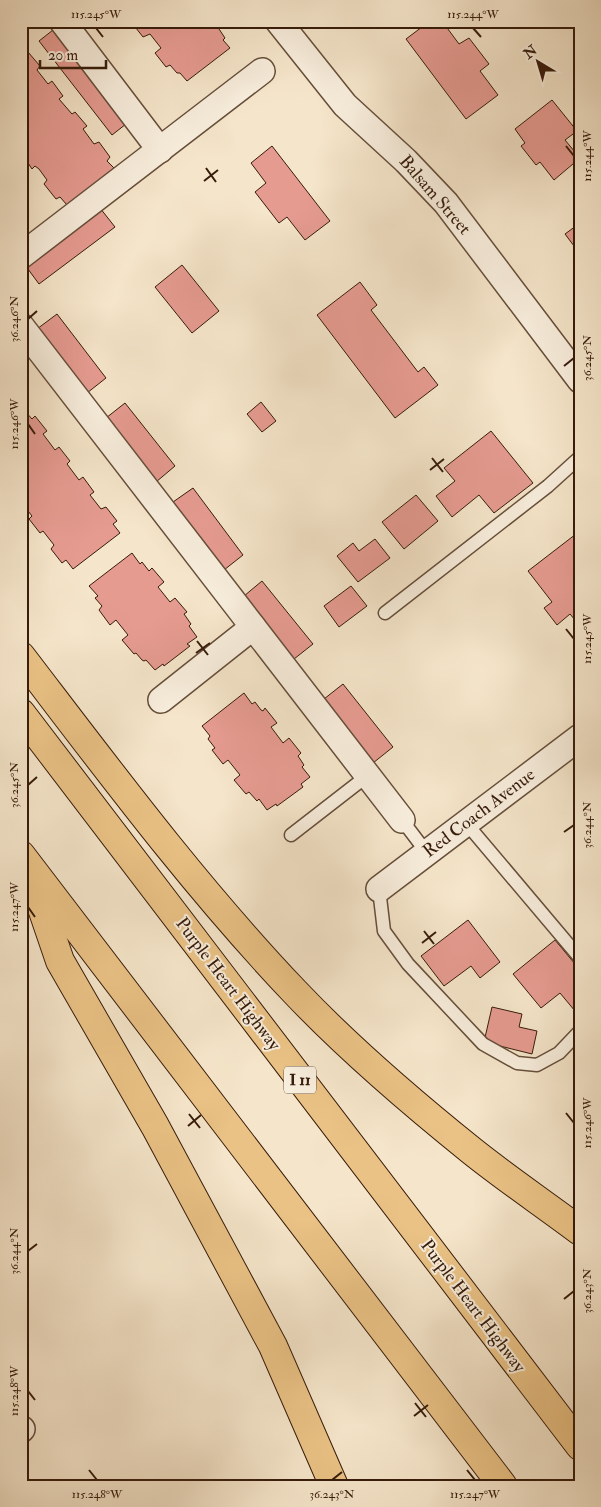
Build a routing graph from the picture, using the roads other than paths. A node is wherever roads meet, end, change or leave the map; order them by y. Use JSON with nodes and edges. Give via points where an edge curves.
{"nodes":[{"id":1,"x":62,"y":21,"type":"edge"},
{"id":2,"x":278,"y":21,"type":"edge"},
{"id":3,"x":262,"y":71,"type":"dead end"},
{"id":4,"x":160,"y":150,"type":"junction"},
{"id":5,"x":26,"y":243,"type":"edge"},
{"id":6,"x":21,"y":326,"type":"edge"},
{"id":7,"x":580,"y":380,"type":"edge"},
{"id":8,"x":580,"y":456,"type":"edge"},
{"id":9,"x":385,"y":613,"type":"dead end"},
{"id":10,"x":253,"y":627,"type":"junction"},
{"id":11,"x":21,"y":656,"type":"edge"},
{"id":12,"x":161,"y":700,"type":"dead end"},
{"id":13,"x":21,"y":713,"type":"edge"},
{"id":14,"x":580,"y":737,"type":"edge"},
{"id":15,"x":367,"y":776,"type":"junction"},
{"id":16,"x":402,"y":820,"type":"joint"},
{"id":17,"x":466,"y":823,"type":"junction"},
{"id":18,"x":291,"y":835,"type":"dead end"},
{"id":19,"x":427,"y":853,"type":"junction"},
{"id":20,"x":23,"y":857,"type":"edge"},
{"id":21,"x":379,"y":890,"type":"joint"},
{"id":22,"x":580,"y":958,"type":"edge"},
{"id":23,"x":580,"y":1030,"type":"edge"},
{"id":24,"x":580,"y":1231,"type":"edge"},
{"id":25,"x":580,"y":1446,"type":"edge"},
{"id":26,"x":334,"y":1486,"type":"edge"},
{"id":27,"x":503,"y":1486,"type":"edge"}],
"edges":[{"from":1,"to":4,"type":"street"},
{"from":2,"to":7,"type":"street","name":"Balsam Street","via":[[345,106],[406,161],[446,203]]},
{"from":3,"to":4,"type":"street"},
{"from":4,"to":5,"type":"street"},
{"from":6,"to":10,"type":"street"},
{"from":8,"to":9,"type":"lane","via":[[548,486]]},
{"from":10,"to":12,"type":"street"},
{"from":10,"to":15,"type":"street"},
{"from":11,"to":24,"type":"highway","via":[[208,896],[295,993],[374,1068],[458,1139]]},
{"from":13,"to":25,"type":"highway","name":"Purple Heart Highway","number":"I 11"},
{"from":14,"to":17,"type":"street","name":"Red Coach Avenue"},
{"from":15,"to":16,"type":"street"},
{"from":15,"to":18,"type":"lane"},
{"from":16,"to":19,"type":"lane"},
{"from":17,"to":19,"type":"street","name":"Red Coach Avenue"},
{"from":17,"to":22,"type":"lane"},
{"from":19,"to":21,"type":"street","name":"Red Coach Avenue"},
{"from":20,"to":26,"type":"highway","via":[[60,961],[155,1126],[273,1346]]},
{"from":20,"to":27,"type":"highway"},
{"from":21,"to":23,"type":"lane","via":[[384,931],[408,964],[483,1044],[517,1064],[537,1065],[558,1053]]}]}
